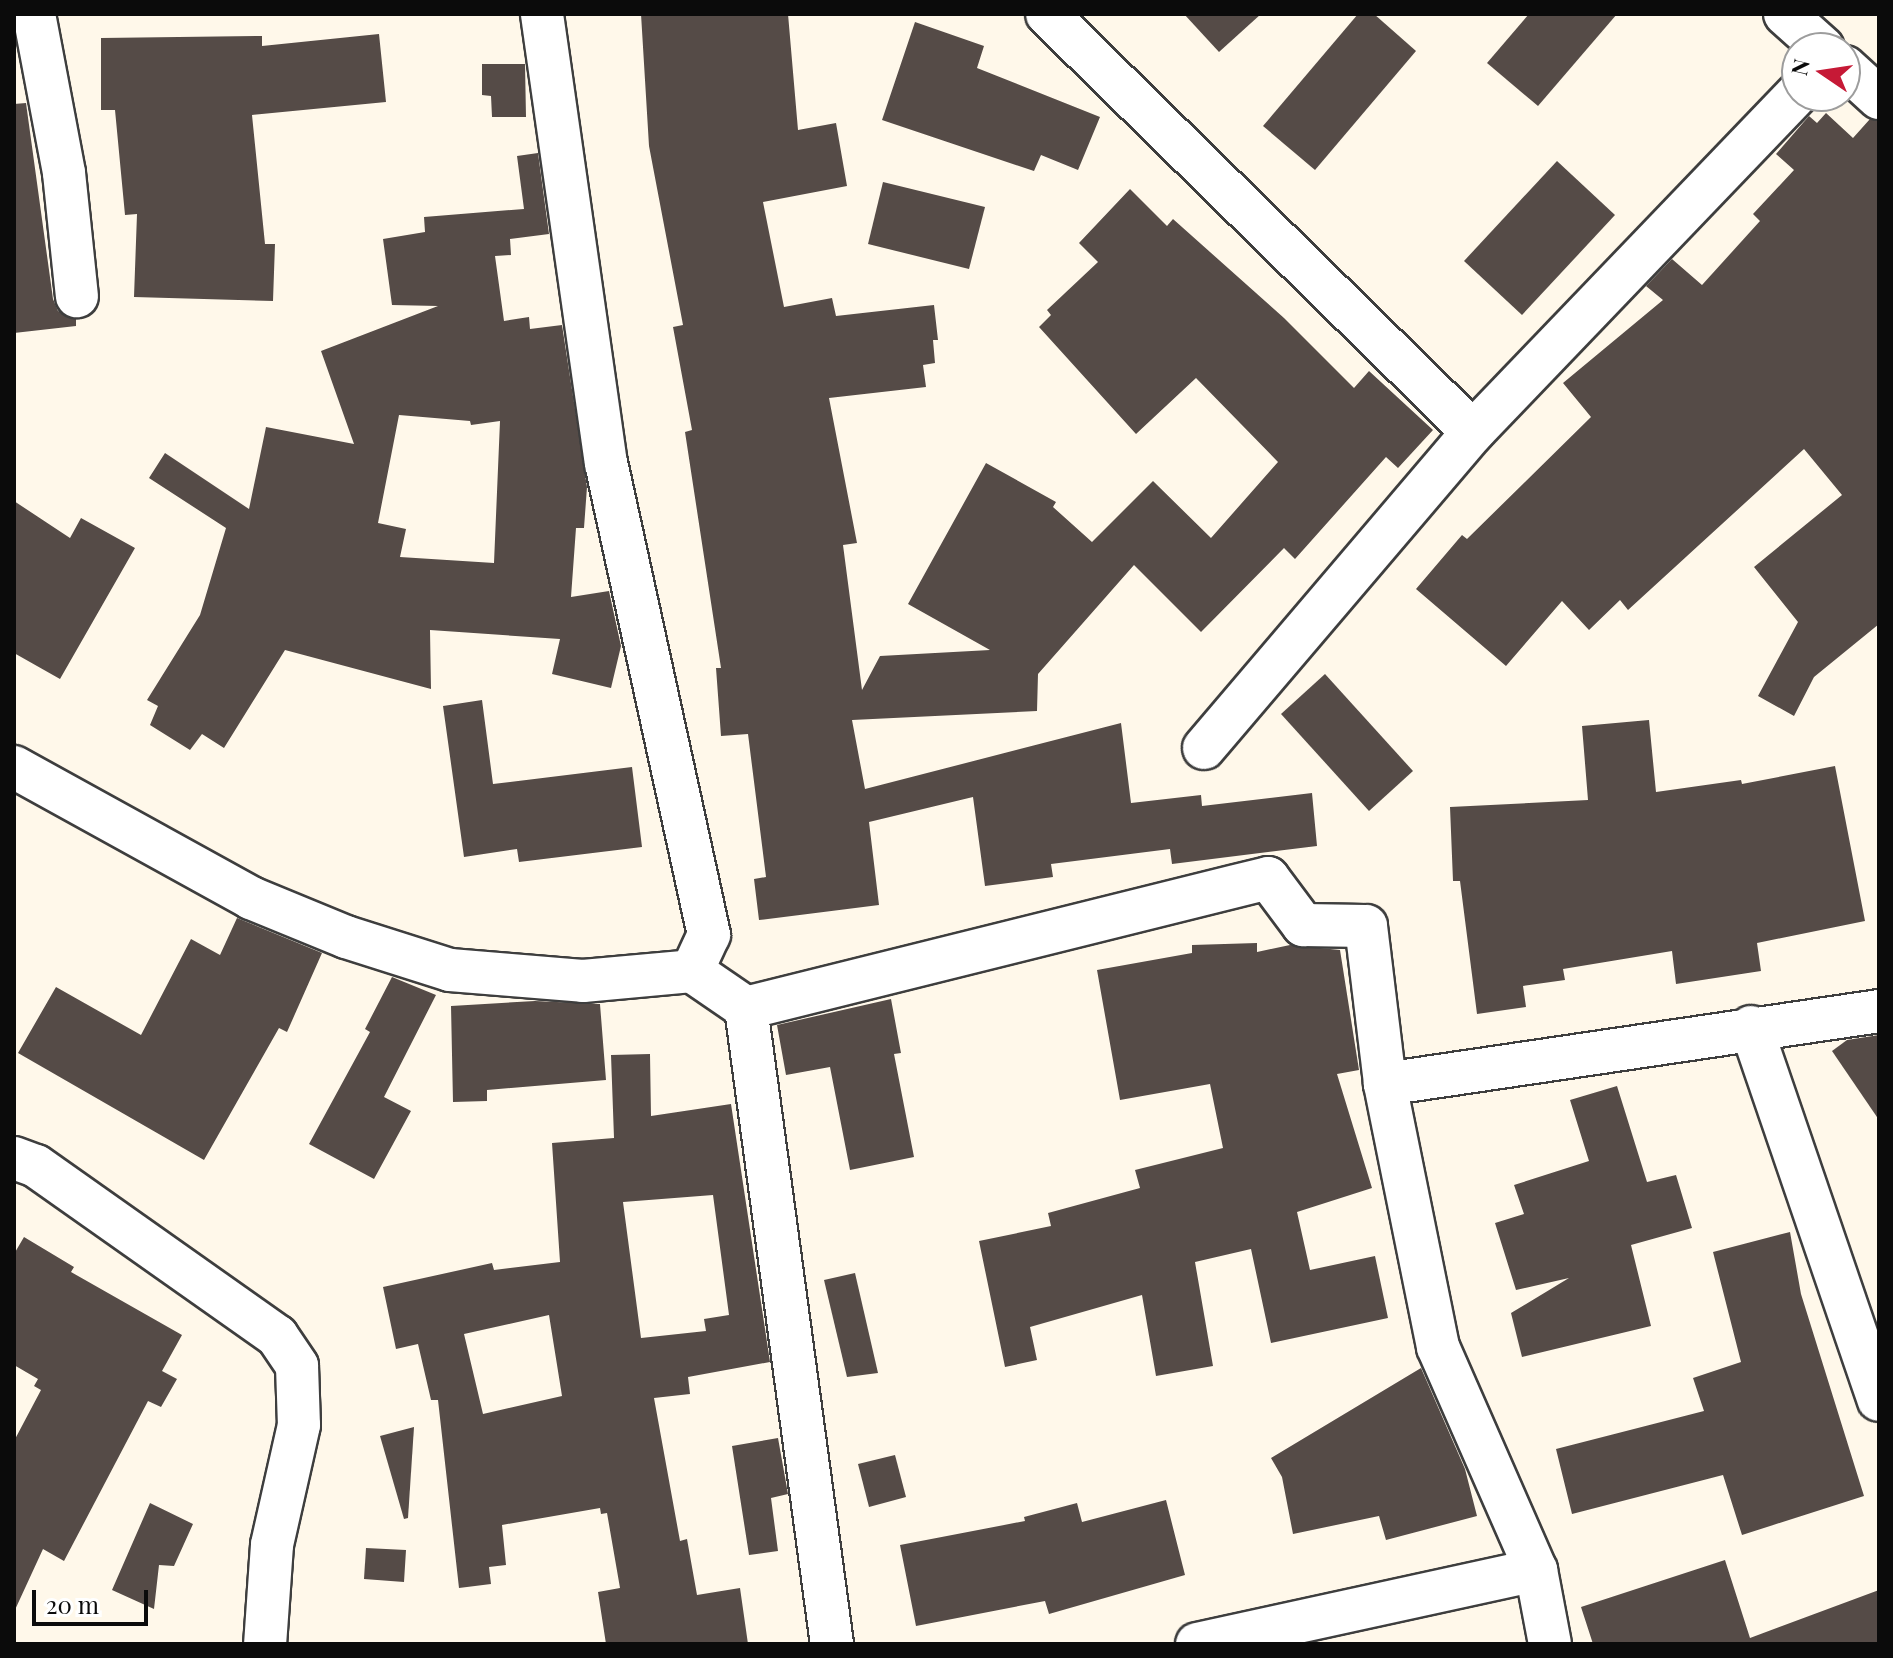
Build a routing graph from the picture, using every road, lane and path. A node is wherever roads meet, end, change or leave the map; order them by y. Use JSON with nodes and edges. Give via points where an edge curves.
{"nodes":[{"id":1,"x":34,"y":14,"type":"edge"},
{"id":2,"x":542,"y":14,"type":"edge"},
{"id":3,"x":1047,"y":14,"type":"edge"},
{"id":4,"x":1785,"y":14,"type":"edge"},
{"id":5,"x":1805,"y":32,"type":"edge"},
{"id":6,"x":1861,"y":82,"type":"edge"},
{"id":7,"x":1879,"y":98,"type":"edge"},
{"id":8,"x":1781,"y":111,"type":"edge"},
{"id":9,"x":77,"y":296,"type":"dead end"},
{"id":10,"x":1473,"y":432,"type":"junction"},
{"id":11,"x":1204,"y":748,"type":"dead end"},
{"id":12,"x":14,"y":767,"type":"edge"},
{"id":13,"x":692,"y":971,"type":"junction"},
{"id":14,"x":746,"y":1008,"type":"junction"},
{"id":15,"x":1879,"y":1011,"type":"edge"},
{"id":16,"x":1751,"y":1027,"type":"junction"},
{"id":17,"x":1385,"y":1084,"type":"junction"},
{"id":18,"x":21,"y":1167,"type":"edge"},
{"id":19,"x":1879,"y":1400,"type":"edge"},
{"id":20,"x":1536,"y":1570,"type":"junction"},
{"id":21,"x":265,"y":1644,"type":"edge"},
{"id":22,"x":832,"y":1644,"type":"edge"},
{"id":23,"x":1197,"y":1644,"type":"edge"},
{"id":24,"x":1550,"y":1644,"type":"edge"}],
"edges":[{"from":1,"to":9,"type":"street","via":[[64,173]]},
{"from":2,"to":13,"type":"street","via":[[606,464],[709,935]]},
{"from":3,"to":10,"type":"street"},
{"from":4,"to":5,"type":"street"},
{"from":6,"to":7,"type":"street"},
{"from":8,"to":10,"type":"street"},
{"from":10,"to":11,"type":"street"},
{"from":12,"to":13,"type":"street","via":[[251,898],[346,937],[450,970],[583,981]]},
{"from":13,"to":14,"type":"street"},
{"from":14,"to":17,"type":"street","via":[[1268,878],[1303,925],[1366,926]]},
{"from":14,"to":22,"type":"street"},
{"from":15,"to":16,"type":"street"},
{"from":16,"to":17,"type":"street"},
{"from":16,"to":19,"type":"street"},
{"from":17,"to":20,"type":"street","via":[[1438,1347]]},
{"from":18,"to":21,"type":"street","via":[[277,1336],[297,1366],[299,1425],[272,1545]]},
{"from":20,"to":23,"type":"street"},
{"from":20,"to":24,"type":"street"}]}
